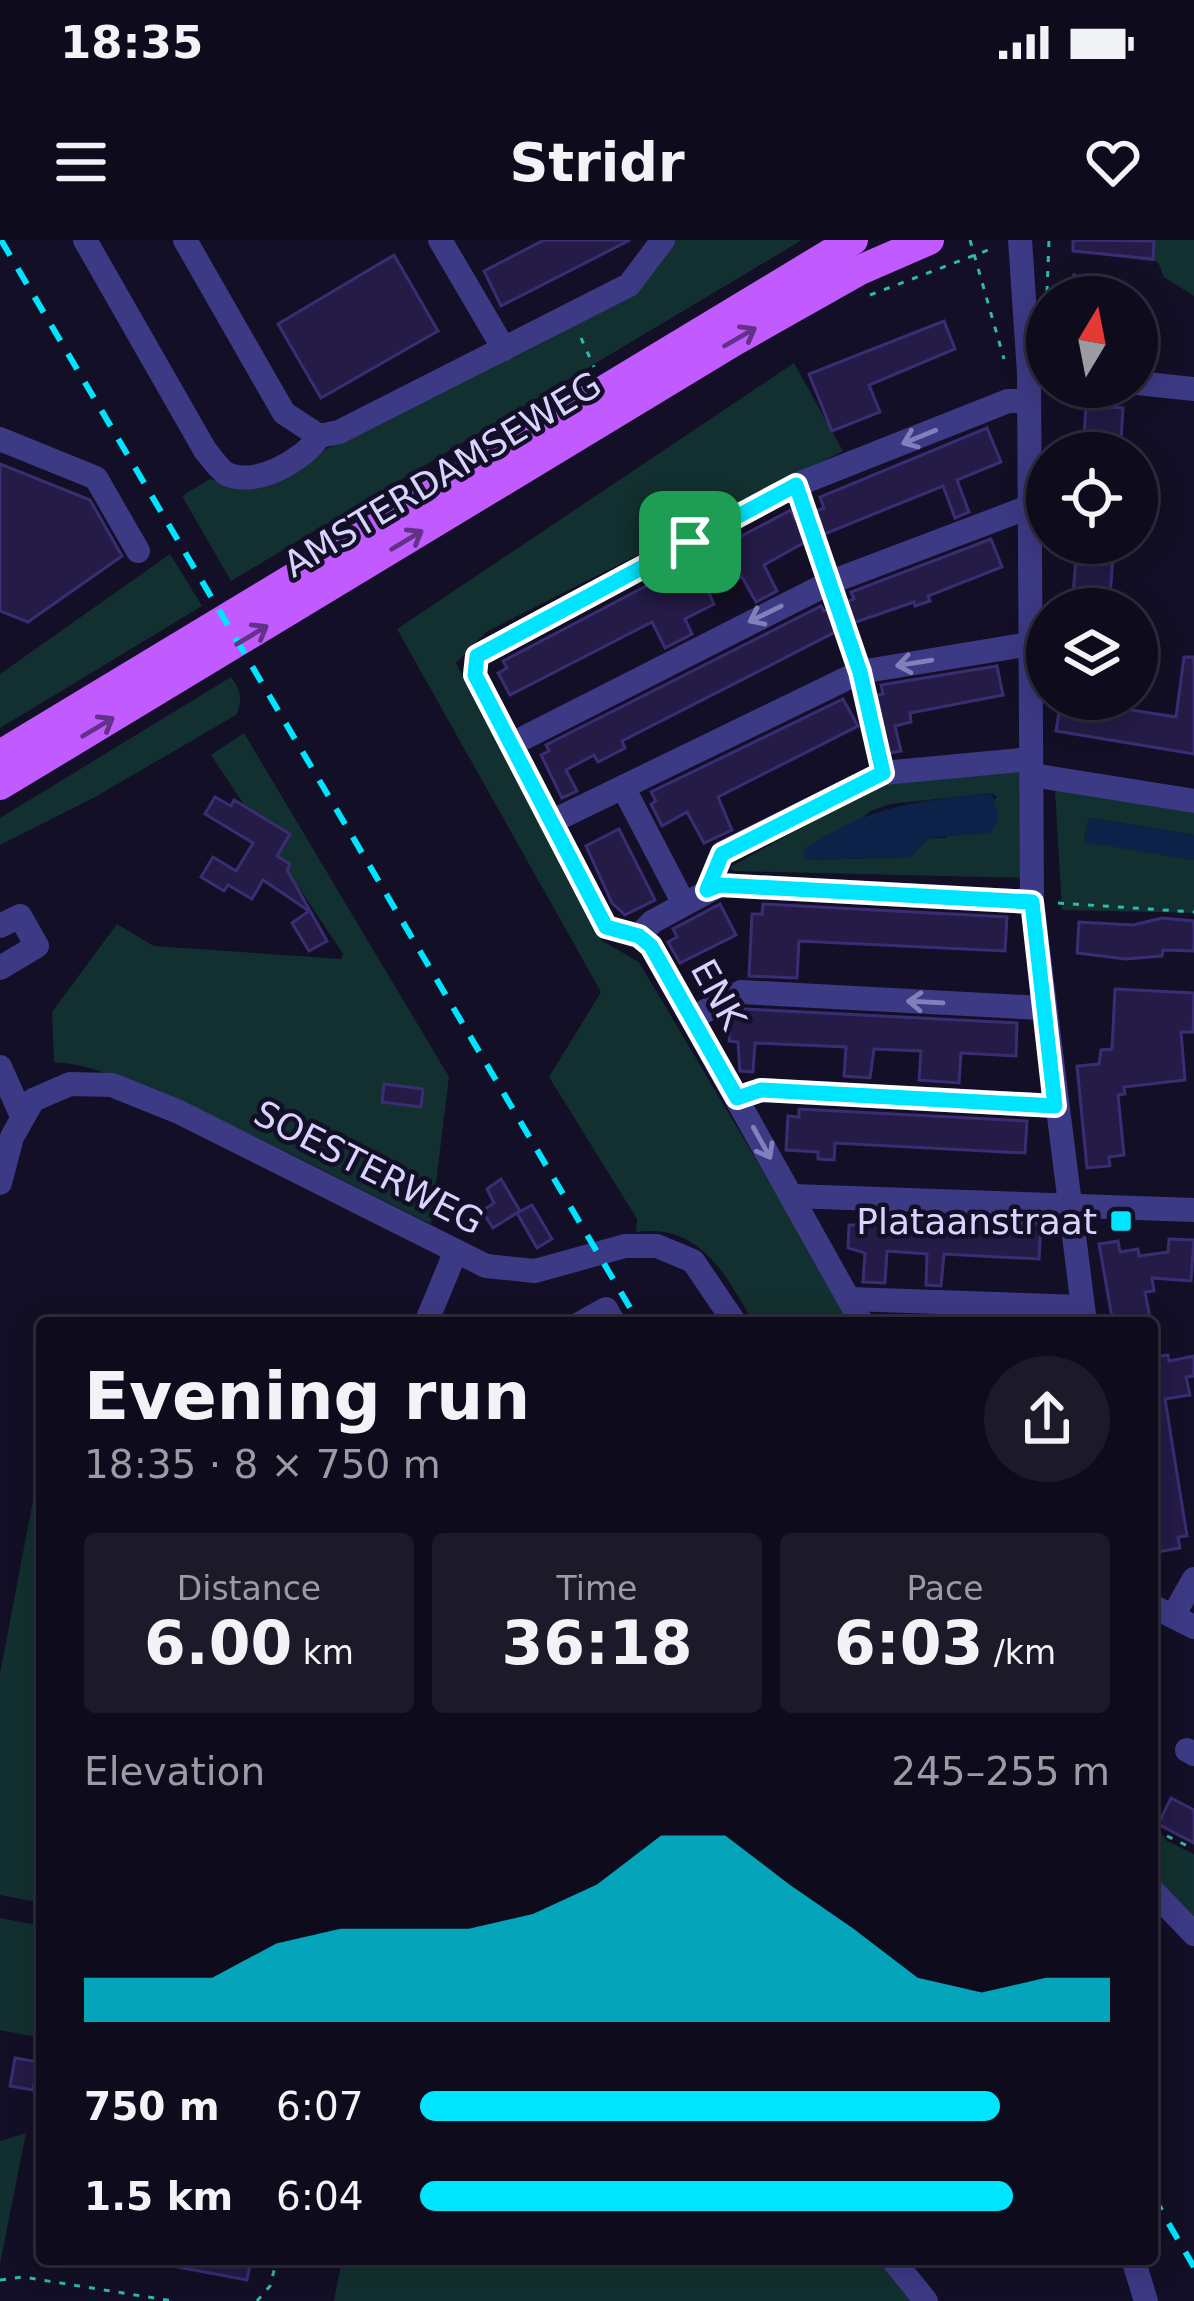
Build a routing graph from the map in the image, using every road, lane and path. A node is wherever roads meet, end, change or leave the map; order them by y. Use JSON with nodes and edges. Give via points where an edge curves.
{"nodes":[{"id":1,"x":85,"y":240,"type":"edge"},
{"id":2,"x":185,"y":240,"type":"edge"},
{"id":3,"x":440,"y":240,"type":"edge"},
{"id":4,"x":663,"y":240,"type":"edge"},
{"id":5,"x":853,"y":240,"type":"edge"},
{"id":6,"x":929,"y":240,"type":"edge"},
{"id":7,"x":970,"y":240,"type":"edge"},
{"id":8,"x":1010,"y":240,"type":"edge"},
{"id":9,"x":1020,"y":240,"type":"edge"},
{"id":10,"x":975,"y":258,"type":"junction"},
{"id":11,"x":1026,"y":285,"type":"edge"},
{"id":12,"x":581,"y":339,"type":"dead end"},
{"id":13,"x":504,"y":349,"type":"junction"},
{"id":14,"x":1026,"y":369,"type":"edge"},
{"id":15,"x":598,"y":374,"type":"dead end"},
{"id":16,"x":1158,"y":385,"type":"edge"},
{"id":17,"x":1194,"y":388,"type":"edge"},
{"id":18,"x":1026,"y":400,"type":"edge"},
{"id":19,"x":320,"y":436,"type":"junction"},
{"id":20,"x":0,"y":439,"type":"edge"},
{"id":21,"x":796,"y":485,"type":"junction"},
{"id":22,"x":1026,"y":508,"type":"edge"},
{"id":23,"x":139,"y":551,"type":"dead end"},
{"id":24,"x":831,"y":582,"type":"junction"},
{"id":25,"x":301,"y":589,"type":"junction"},
{"id":26,"x":1026,"y":645,"type":"edge"},
{"id":27,"x":189,"y":657,"type":"junction"},
{"id":28,"x":860,"y":672,"type":"junction"},
{"id":29,"x":1031,"y":720,"type":"edge"},
{"id":30,"x":512,"y":744,"type":"junction"},
{"id":31,"x":0,"y":755,"type":"edge"},
{"id":32,"x":1031,"y":767,"type":"junction"},
{"id":33,"x":883,"y":773,"type":"junction"},
{"id":34,"x":0,"y":785,"type":"edge"},
{"id":35,"x":623,"y":787,"type":"junction"},
{"id":36,"x":1194,"y":801,"type":"edge"},
{"id":37,"x":551,"y":822,"type":"junction"},
{"id":38,"x":707,"y":890,"type":"junction"},
{"id":39,"x":1032,"y":902,"type":"junction"},
{"id":40,"x":684,"y":904,"type":"junction"},
{"id":41,"x":1194,"y":912,"type":"edge"},
{"id":42,"x":0,"y":926,"type":"edge"},
{"id":43,"x":639,"y":936,"type":"junction"},
{"id":44,"x":0,"y":968,"type":"edge"},
{"id":45,"x":1042,"y":1008,"type":"junction"},
{"id":46,"x":692,"y":1018,"type":"junction"},
{"id":47,"x":0,"y":1067,"type":"edge"},
{"id":48,"x":737,"y":1098,"type":"junction"},
{"id":49,"x":1055,"y":1106,"type":"junction"},
{"id":50,"x":21,"y":1114,"type":"junction"},
{"id":51,"x":0,"y":1183,"type":"edge"},
{"id":52,"x":792,"y":1196,"type":"junction"},
{"id":53,"x":1072,"y":1205,"type":"junction"},
{"id":54,"x":1194,"y":1210,"type":"edge"},
{"id":55,"x":455,"y":1253,"type":"junction"},
{"id":56,"x":849,"y":1299,"type":"junction"},
{"id":57,"x":1083,"y":1315,"type":"edge"},
{"id":58,"x":428,"y":1317,"type":"edge"},
{"id":59,"x":731,"y":1317,"type":"edge"},
{"id":60,"x":859,"y":1317,"type":"edge"},
{"id":61,"x":1194,"y":1579,"type":"edge"},
{"id":62,"x":1173,"y":1616,"type":"edge"},
{"id":63,"x":1167,"y":1836,"type":"dead end"},
{"id":64,"x":1194,"y":1850,"type":"edge"},
{"id":65,"x":1158,"y":1896,"type":"edge"},
{"id":66,"x":1194,"y":1934,"type":"edge"},
{"id":67,"x":275,"y":2265,"type":"edge"},
{"id":68,"x":897,"y":2265,"type":"edge"},
{"id":69,"x":1134,"y":2265,"type":"edge"},
{"id":70,"x":0,"y":2280,"type":"edge"},
{"id":71,"x":173,"y":2301,"type":"edge"},
{"id":72,"x":257,"y":2301,"type":"edge"},
{"id":73,"x":926,"y":2301,"type":"edge"},
{"id":74,"x":1146,"y":2301,"type":"edge"}],
"edges":[{"from":1,"to":19,"type":"street","via":[[225,473],[254,478],[308,454]]},
{"from":2,"to":19,"type":"street","via":[[284,413]]},
{"from":3,"to":13,"type":"street"},
{"from":4,"to":13,"type":"street","via":[[628,285]]},
{"from":5,"to":25,"type":"main road","name":"AMSTERDAMSEWEG"},
{"from":25,"to":6,"type":"main road","name":"AMSTERDAMSEWEG","one_way":true,"via":[[860,270]]},
{"from":7,"to":10,"type":"path"},
{"from":8,"to":10,"type":"path"},
{"from":9,"to":11,"type":"street"},
{"from":10,"to":14,"type":"path","via":[[1004,359]]},
{"from":12,"to":15,"type":"path"},
{"from":13,"to":19,"type":"street"},
{"from":16,"to":17,"type":"street"},
{"from":18,"to":21,"type":"street","one_way":true},
{"from":20,"to":23,"type":"street","via":[[96,478]]},
{"from":21,"to":24,"type":"path"},
{"from":21,"to":30,"type":"street","name":"ENK","via":[[477,656],[475,675]]},
{"from":22,"to":24,"type":"street"},
{"from":24,"to":28,"type":"path"},
{"from":24,"to":30,"type":"street","one_way":true},
{"from":25,"to":27,"type":"main road","name":"AMSTERDAMSEWEG"},
{"from":26,"to":28,"type":"street","one_way":true},
{"from":27,"to":31,"type":"main road","name":"AMSTERDAMSEWEG"},
{"from":34,"to":27,"type":"main road","name":"AMSTERDAMSEWEG","one_way":true},
{"from":28,"to":33,"type":"path"},
{"from":28,"to":35,"type":"street"},
{"from":29,"to":32,"type":"street"},
{"from":30,"to":37,"type":"street","name":"ENK"},
{"from":32,"to":33,"type":"street"},
{"from":32,"to":36,"type":"street"},
{"from":32,"to":39,"type":"street"},
{"from":33,"to":38,"type":"street","via":[[722,854]]},
{"from":35,"to":37,"type":"street"},
{"from":35,"to":40,"type":"street"},
{"from":37,"to":43,"type":"street","name":"ENK","via":[[606,927]]},
{"from":38,"to":39,"type":"street"},
{"from":38,"to":40,"type":"street"},
{"from":39,"to":41,"type":"path"},
{"from":39,"to":45,"type":"street"},
{"from":40,"to":43,"type":"street"},
{"from":42,"to":44,"type":"street","via":[[20,916],[37,946]]},
{"from":43,"to":46,"type":"street","name":"ENK"},
{"from":45,"to":46,"type":"street","one_way":true,"via":[[742,992]]},
{"from":45,"to":49,"type":"street"},
{"from":46,"to":48,"type":"street","name":"ENK"},
{"from":47,"to":50,"type":"street"},
{"from":48,"to":49,"type":"street","via":[[761,1090]]},
{"from":48,"to":52,"type":"street","name":"ENK","one_way":true},
{"from":49,"to":53,"type":"street"},
{"from":50,"to":51,"type":"street"},
{"from":50,"to":55,"type":"street","name":"SOESTERWEG","via":[[55,1089],[112,1085]]},
{"from":52,"to":53,"type":"street"},
{"from":52,"to":56,"type":"street","name":"ENK"},
{"from":53,"to":54,"type":"street"},
{"from":53,"to":57,"type":"street"},
{"from":55,"to":58,"type":"street"},
{"from":55,"to":59,"type":"street","name":"SOESTERWEG","via":[[486,1266],[535,1270],[625,1246],[657,1246],[693,1261]]},
{"from":56,"to":57,"type":"street"},
{"from":56,"to":60,"type":"street","name":"ENK"},
{"from":61,"to":62,"type":"street"},
{"from":63,"to":64,"type":"path"},
{"from":65,"to":66,"type":"street"},
{"from":67,"to":72,"type":"path"},
{"from":68,"to":73,"type":"street"},
{"from":69,"to":74,"type":"street"},
{"from":70,"to":71,"type":"path"}]}
